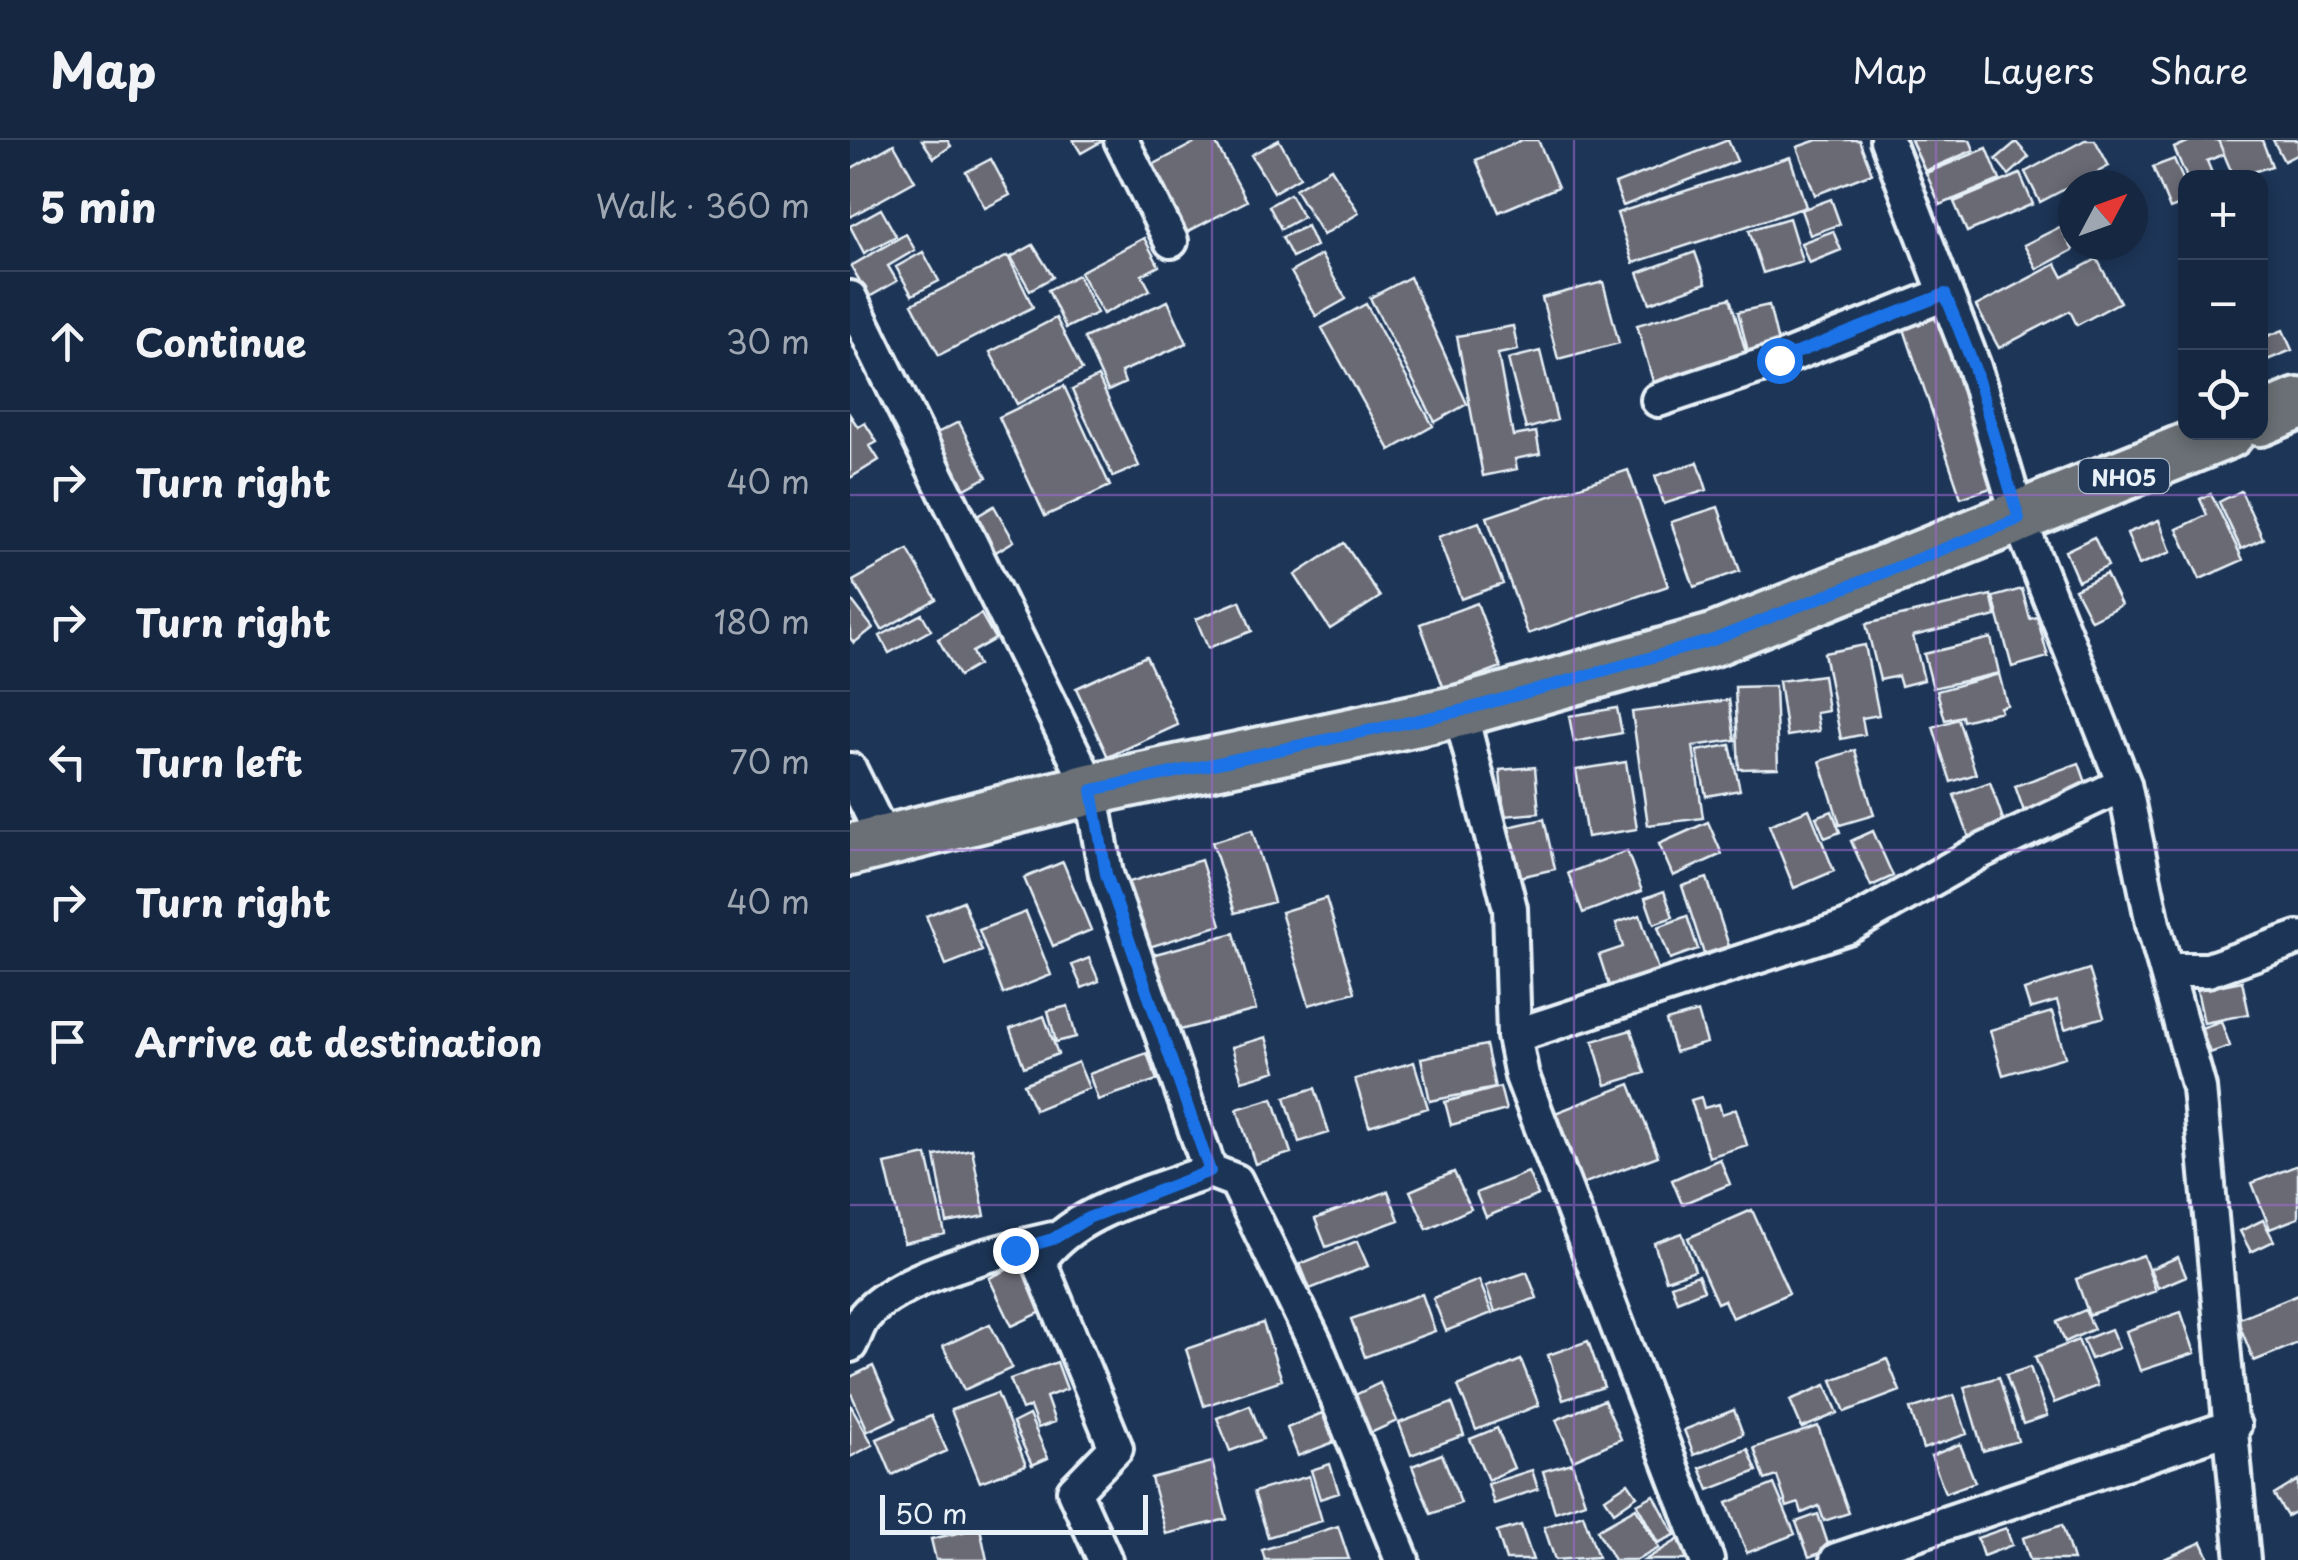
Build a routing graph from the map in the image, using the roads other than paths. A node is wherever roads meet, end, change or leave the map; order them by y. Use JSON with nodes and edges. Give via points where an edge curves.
{"nodes":[{"id":1,"x":1122,"y":140,"type":"edge"},
{"id":2,"x":1887,"y":140,"type":"edge"},
{"id":3,"x":1171,"y":242,"type":"dead end"},
{"id":4,"x":1945,"y":294,"type":"junction"},
{"id":5,"x":850,"y":298,"type":"edge"},
{"id":6,"x":1658,"y":400,"type":"dead end"},
{"id":7,"x":2298,"y":404,"type":"edge"},
{"id":8,"x":2268,"y":417,"type":"edge"},
{"id":9,"x":2210,"y":440,"type":"edge"},
{"id":10,"x":2019,"y":519,"type":"junction"},
{"id":11,"x":1460,"y":711,"type":"junction"},
{"id":12,"x":850,"y":770,"type":"edge"},
{"id":13,"x":2124,"y":784,"type":"junction"},
{"id":14,"x":1092,"y":790,"type":"junction"},
{"id":15,"x":868,"y":846,"type":"edge"},
{"id":16,"x":2298,"y":938,"type":"edge"},
{"id":17,"x":2166,"y":970,"type":"junction"},
{"id":18,"x":1514,"y":1036,"type":"junction"},
{"id":19,"x":1210,"y":1171,"type":"junction"},
{"id":20,"x":1053,"y":1239,"type":"junction"},
{"id":21,"x":850,"y":1345,"type":"edge"},
{"id":22,"x":2234,"y":1426,"type":"junction"},
{"id":23,"x":1105,"y":1560,"type":"edge"},
{"id":24,"x":1402,"y":1560,"type":"edge"},
{"id":25,"x":1707,"y":1560,"type":"edge"},
{"id":26,"x":1838,"y":1560,"type":"edge"},
{"id":27,"x":2243,"y":1560,"type":"edge"}],
"edges":[{"from":1,"to":3,"type":"street"},
{"from":2,"to":4,"type":"street"},
{"from":4,"to":6,"type":"street"},
{"from":4,"to":10,"type":"street"},
{"from":5,"to":14,"type":"street"},
{"from":7,"to":8,"type":"main road"},
{"from":9,"to":10,"type":"main road","number":"NH05"},
{"from":10,"to":11,"type":"main road","number":"NH05","via":[[1713,640]]},
{"from":10,"to":13,"type":"street"},
{"from":11,"to":14,"type":"main road","number":"NH05"},
{"from":11,"to":18,"type":"street","via":[[1510,908]]},
{"from":12,"to":15,"type":"street"},
{"from":13,"to":17,"type":"street"},
{"from":13,"to":18,"type":"street","via":[[1978,853],[1848,927]]},
{"from":14,"to":15,"type":"main road","number":"NH05"},
{"from":14,"to":19,"type":"street","via":[[1106,874]]},
{"from":16,"to":17,"type":"street","via":[[2208,970]]},
{"from":17,"to":22,"type":"street","via":[[2200,1088]]},
{"from":18,"to":25,"type":"street","via":[[1528,1093]]},
{"from":19,"to":20,"type":"street","via":[[1088,1218]]},
{"from":19,"to":24,"type":"street","via":[[1236,1181],[1315,1343]]},
{"from":20,"to":21,"type":"street","via":[[953,1268],[889,1296],[863,1318]]},
{"from":20,"to":23,"type":"street","via":[[1038,1261],[1116,1448],[1074,1492]]},
{"from":22,"to":26,"type":"street"},
{"from":22,"to":27,"type":"street"}]}
